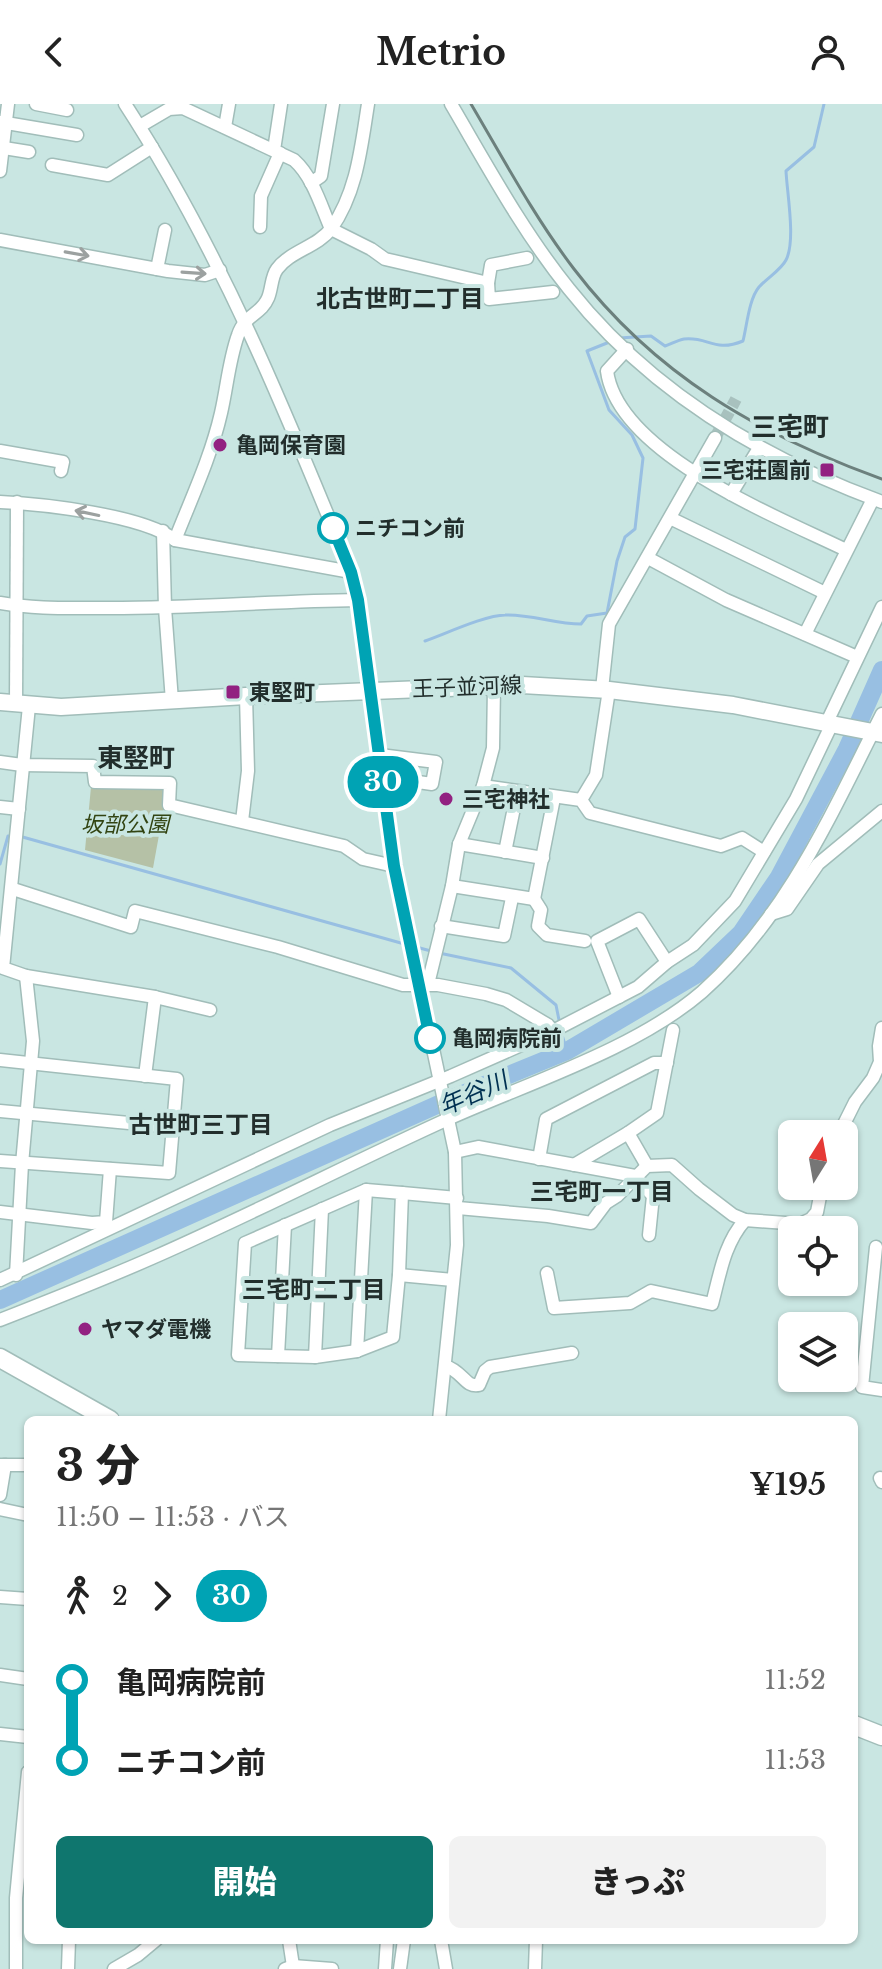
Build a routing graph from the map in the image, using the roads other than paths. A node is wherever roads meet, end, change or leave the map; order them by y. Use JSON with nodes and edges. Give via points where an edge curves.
{"nodes":[{"id":1,"x":8,"y":104,"type":"edge"},
{"id":2,"x":36,"y":104,"type":"edge"},
{"id":3,"x":125,"y":104,"type":"edge"},
{"id":4,"x":229,"y":104,"type":"edge"},
{"id":5,"x":281,"y":104,"type":"edge"},
{"id":6,"x":333,"y":104,"type":"edge"},
{"id":7,"x":368,"y":104,"type":"edge"},
{"id":8,"x":451,"y":104,"type":"edge"},
{"id":9,"x":67,"y":110,"type":"dead end"},
{"id":10,"x":3,"y":123,"type":"edge"},
{"id":11,"x":140,"y":126,"type":"junction"},
{"id":12,"x":225,"y":127,"type":"junction"},
{"id":13,"x":77,"y":135,"type":"dead end"},
{"id":14,"x":152,"y":147,"type":"junction"},
{"id":15,"x":4,"y":148,"type":"junction"},
{"id":16,"x":29,"y":152,"type":"dead end"},
{"id":17,"x":277,"y":152,"type":"junction"},
{"id":18,"x":52,"y":165,"type":"dead end"},
{"id":19,"x":0,"y":166,"type":"edge"},
{"id":20,"x":311,"y":183,"type":"junction"},
{"id":21,"x":260,"y":227,"type":"dead end"},
{"id":22,"x":331,"y":229,"type":"junction"},
{"id":23,"x":165,"y":230,"type":"dead end"},
{"id":24,"x":0,"y":240,"type":"edge"},
{"id":25,"x":527,"y":258,"type":"dead end"},
{"id":26,"x":157,"y":269,"type":"junction"},
{"id":27,"x":220,"y":270,"type":"junction"},
{"id":28,"x":488,"y":283,"type":"junction"},
{"id":29,"x":553,"y":292,"type":"dead end"},
{"id":30,"x":244,"y":320,"type":"junction"},
{"id":31,"x":627,"y":349,"type":"junction"},
{"id":32,"x":715,"y":438,"type":"tunnel mouth"},
{"id":33,"x":759,"y":448,"type":"junction"},
{"id":34,"x":0,"y":451,"type":"edge"},
{"id":35,"x":61,"y":471,"type":"dead end"},
{"id":36,"x":695,"y":473,"type":"junction"},
{"id":37,"x":731,"y":494,"type":"junction"},
{"id":38,"x":878,"y":500,"type":"edge"},
{"id":39,"x":0,"y":502,"type":"edge"},
{"id":40,"x":17,"y":502,"type":"junction"},
{"id":41,"x":670,"y":518,"type":"junction"},
{"id":42,"x":163,"y":531,"type":"junction"},
{"id":43,"x":175,"y":540,"type":"junction"},
{"id":44,"x":846,"y":550,"type":"junction"},
{"id":45,"x":648,"y":558,"type":"junction"},
{"id":46,"x":351,"y":572,"type":"junction"},
{"id":47,"x":825,"y":593,"type":"junction"},
{"id":48,"x":358,"y":600,"type":"junction"},
{"id":49,"x":0,"y":603,"type":"edge"},
{"id":50,"x":16,"y":606,"type":"junction"},
{"id":51,"x":882,"y":607,"type":"edge"},
{"id":52,"x":165,"y":608,"type":"junction"},
{"id":53,"x":805,"y":634,"type":"junction"},
{"id":54,"x":857,"y":657,"type":"junction"},
{"id":55,"x":494,"y":686,"type":"junction"},
{"id":56,"x":605,"y":689,"type":"junction"},
{"id":57,"x":372,"y":690,"type":"junction"},
{"id":58,"x":246,"y":696,"type":"junction"},
{"id":59,"x":172,"y":701,"type":"junction"},
{"id":60,"x":15,"y":704,"type":"edge"},
{"id":61,"x":882,"y":714,"type":"edge"},
{"id":62,"x":832,"y":723,"type":"junction"},
{"id":63,"x":874,"y":732,"type":"edge"},
{"id":64,"x":380,"y":755,"type":"junction"},
{"id":65,"x":0,"y":762,"type":"edge"},
{"id":66,"x":22,"y":765,"type":"junction"},
{"id":67,"x":383,"y":777,"type":"junction"},
{"id":68,"x":483,"y":786,"type":"junction"},
{"id":69,"x":517,"y":793,"type":"junction"},
{"id":70,"x":554,"y":798,"type":"junction"},
{"id":71,"x":581,"y":800,"type":"junction"},
{"id":72,"x":0,"y":807,"type":"edge"},
{"id":73,"x":19,"y":809,"type":"junction"},
{"id":74,"x":882,"y":811,"type":"edge"},
{"id":75,"x":242,"y":821,"type":"junction"},
{"id":76,"x":459,"y":844,"type":"junction"},
{"id":77,"x":505,"y":852,"type":"junction"},
{"id":78,"x":764,"y":852,"type":"junction"},
{"id":79,"x":543,"y":858,"type":"junction"},
{"id":80,"x":394,"y":866,"type":"junction"},
{"id":81,"x":452,"y":886,"type":"junction"},
{"id":82,"x":13,"y":889,"type":"junction"},
{"id":83,"x":512,"y":898,"type":"junction"},
{"id":84,"x":534,"y":899,"type":"junction"},
{"id":85,"x":771,"y":914,"type":"junction"},
{"id":86,"x":441,"y":926,"type":"junction"},
{"id":87,"x":4,"y":937,"type":"edge"},
{"id":88,"x":585,"y":941,"type":"dead end"},
{"id":89,"x":667,"y":962,"type":"junction"},
{"id":90,"x":26,"y":976,"type":"junction"},
{"id":91,"x":420,"y":986,"type":"junction"},
{"id":92,"x":155,"y":997,"type":"junction"},
{"id":93,"x":619,"y":997,"type":"junction"},
{"id":94,"x":210,"y":1010,"type":"dead end"},
{"id":95,"x":882,"y":1028,"type":"edge"},
{"id":96,"x":673,"y":1030,"type":"dead end"},
{"id":97,"x":553,"y":1031,"type":"junction"},
{"id":98,"x":0,"y":1060,"type":"edge"},
{"id":99,"x":31,"y":1063,"type":"junction"},
{"id":100,"x":667,"y":1063,"type":"junction"},
{"id":101,"x":145,"y":1076,"type":"junction"},
{"id":102,"x":440,"y":1085,"type":"junction"},
{"id":103,"x":0,"y":1111,"type":"edge"},
{"id":104,"x":26,"y":1113,"type":"junction"},
{"id":105,"x":447,"y":1116,"type":"junction"},
{"id":106,"x":847,"y":1120,"type":"edge"},
{"id":107,"x":172,"y":1127,"type":"junction"},
{"id":108,"x":628,"y":1133,"type":"junction"},
{"id":109,"x":455,"y":1152,"type":"junction"},
{"id":110,"x":539,"y":1159,"type":"junction"},
{"id":111,"x":0,"y":1161,"type":"edge"},
{"id":112,"x":22,"y":1164,"type":"junction"},
{"id":113,"x":574,"y":1165,"type":"junction"},
{"id":114,"x":647,"y":1166,"type":"junction"},
{"id":115,"x":110,"y":1169,"type":"junction"},
{"id":116,"x":635,"y":1176,"type":"junction"},
{"id":117,"x":366,"y":1190,"type":"junction"},
{"id":118,"x":402,"y":1193,"type":"junction"},
{"id":119,"x":819,"y":1200,"type":"edge"},
{"id":120,"x":458,"y":1203,"type":"junction"},
{"id":121,"x":322,"y":1209,"type":"junction"},
{"id":122,"x":0,"y":1212,"type":"edge"},
{"id":123,"x":19,"y":1215,"type":"junction"},
{"id":124,"x":745,"y":1220,"type":"junction"},
{"id":125,"x":285,"y":1225,"type":"junction"},
{"id":126,"x":649,"y":1235,"type":"dead end"},
{"id":127,"x":876,"y":1247,"type":"dead end"},
{"id":128,"x":878,"y":1268,"type":"edge"},
{"id":129,"x":547,"y":1273,"type":"dead end"},
{"id":130,"x":16,"y":1275,"type":"junction"},
{"id":131,"x":399,"y":1275,"type":"junction"},
{"id":132,"x":0,"y":1280,"type":"edge"},
{"id":133,"x":453,"y":1280,"type":"junction"},
{"id":134,"x":0,"y":1320,"type":"edge"},
{"id":135,"x":357,"y":1351,"type":"junction"},
{"id":136,"x":572,"y":1353,"type":"dead end"},
{"id":137,"x":278,"y":1356,"type":"junction"},
{"id":138,"x":315,"y":1357,"type":"junction"},
{"id":139,"x":0,"y":1358,"type":"edge"},
{"id":140,"x":445,"y":1366,"type":"junction"},
{"id":141,"x":882,"y":1390,"type":"edge"},
{"id":142,"x":103,"y":1416,"type":"edge"},
{"id":143,"x":439,"y":1416,"type":"edge"},
{"id":144,"x":2,"y":1465,"type":"edge"},
{"id":145,"x":24,"y":1465,"type":"edge"},
{"id":146,"x":0,"y":1495,"type":"edge"},
{"id":147,"x":0,"y":1509,"type":"edge"},
{"id":148,"x":24,"y":1514,"type":"edge"},
{"id":149,"x":0,"y":1597,"type":"edge"},
{"id":150,"x":24,"y":1599,"type":"edge"},
{"id":151,"x":0,"y":1675,"type":"edge"},
{"id":152,"x":24,"y":1678,"type":"edge"},
{"id":153,"x":858,"y":1727,"type":"edge"},
{"id":154,"x":0,"y":1734,"type":"edge"},
{"id":155,"x":882,"y":1736,"type":"edge"},
{"id":156,"x":24,"y":1737,"type":"edge"},
{"id":157,"x":24,"y":1841,"type":"edge"},
{"id":158,"x":69,"y":1944,"type":"edge"},
{"id":159,"x":150,"y":1944,"type":"edge"},
{"id":160,"x":289,"y":1944,"type":"edge"},
{"id":161,"x":387,"y":1944,"type":"edge"},
{"id":162,"x":403,"y":1944,"type":"edge"},
{"id":163,"x":442,"y":1944,"type":"edge"},
{"id":164,"x":536,"y":1944,"type":"edge"},
{"id":165,"x":116,"y":1968,"type":"edge"},
{"id":166,"x":289,"y":1968,"type":"edge"},
{"id":167,"x":16,"y":1969,"type":"edge"},
{"id":168,"x":68,"y":1969,"type":"edge"},
{"id":169,"x":332,"y":1969,"type":"edge"},
{"id":170,"x":385,"y":1969,"type":"edge"},
{"id":171,"x":400,"y":1969,"type":"edge"},
{"id":172,"x":446,"y":1969,"type":"edge"},
{"id":173,"x":535,"y":1969,"type":"edge"}],
"edges":[{"from":1,"to":10,"type":"street"},
{"from":2,"to":9,"type":"street"},
{"from":3,"to":11,"type":"street"},
{"from":4,"to":12,"type":"street"},
{"from":5,"to":17,"type":"street"},
{"from":6,"to":20,"type":"street","via":[[321,176]]},
{"from":7,"to":22,"type":"street","via":[[356,174]]},
{"from":8,"to":31,"type":"street","via":[[507,200],[569,289]]},
{"from":10,"to":13,"type":"street"},
{"from":10,"to":15,"type":"street"},
{"from":11,"to":12,"type":"street","via":[[169,109],[183,108]]},
{"from":11,"to":14,"type":"street"},
{"from":12,"to":17,"type":"street"},
{"from":14,"to":18,"type":"street","via":[[108,175]]},
{"from":14,"to":27,"type":"street"},
{"from":15,"to":16,"type":"street"},
{"from":15,"to":19,"type":"street"},
{"from":17,"to":20,"type":"street","via":[[303,167]]},
{"from":17,"to":21,"type":"street","via":[[261,196]]},
{"from":20,"to":22,"type":"street"},
{"from":22,"to":28,"type":"street","via":[[385,259]]},
{"from":22,"to":30,"type":"street","via":[[277,269],[267,300]]},
{"from":23,"to":26,"type":"street"},
{"from":24,"to":26,"type":"street","one_way":true},
{"from":25,"to":28,"type":"street","via":[[491,265]]},
{"from":26,"to":27,"type":"street","one_way":true,"via":[[205,275]]},
{"from":27,"to":30,"type":"street"},
{"from":28,"to":29,"type":"street","via":[[489,299]]},
{"from":30,"to":43,"type":"street","via":[[211,446]]},
{"from":30,"to":46,"type":"street"},
{"from":31,"to":33,"type":"street","via":[[675,392]]},
{"from":31,"to":36,"type":"street","via":[[607,371],[619,407],[651,441]]},
{"from":32,"to":36,"type":"street"},
{"from":33,"to":37,"type":"street"},
{"from":33,"to":38,"type":"street"},
{"from":34,"to":35,"type":"street","via":[[63,462]]},
{"from":36,"to":37,"type":"street"},
{"from":36,"to":41,"type":"street"},
{"from":37,"to":44,"type":"street"},
{"from":38,"to":44,"type":"street"},
{"from":39,"to":40,"type":"street"},
{"from":42,"to":40,"type":"street","one_way":true,"via":[[83,511]]},
{"from":40,"to":50,"type":"street"},
{"from":41,"to":45,"type":"street"},
{"from":41,"to":47,"type":"street"},
{"from":42,"to":43,"type":"street"},
{"from":42,"to":52,"type":"street"},
{"from":43,"to":46,"type":"street"},
{"from":44,"to":47,"type":"street"},
{"from":45,"to":53,"type":"street"},
{"from":45,"to":56,"type":"street","via":[[609,624]]},
{"from":46,"to":48,"type":"street"},
{"from":47,"to":53,"type":"street"},
{"from":48,"to":52,"type":"street"},
{"from":48,"to":57,"type":"street"},
{"from":49,"to":50,"type":"street"},
{"from":50,"to":52,"type":"street"},
{"from":50,"to":60,"type":"street"},
{"from":51,"to":54,"type":"street"},
{"from":52,"to":59,"type":"street"},
{"from":53,"to":54,"type":"street"},
{"from":54,"to":62,"type":"street"},
{"from":55,"to":56,"type":"main road","name":"王子並河線"},
{"from":55,"to":57,"type":"main road","name":"王子並河線"},
{"from":55,"to":68,"type":"street","via":[[495,734]]},
{"from":56,"to":62,"type":"main road","name":"王子並河線"},
{"from":56,"to":71,"type":"street","via":[[596,775]]},
{"from":57,"to":58,"type":"main road","name":"王子並河線"},
{"from":57,"to":64,"type":"street"},
{"from":58,"to":59,"type":"main road","name":"王子並河線"},
{"from":58,"to":75,"type":"street","via":[[248,771]]},
{"from":59,"to":60,"type":"main road","name":"王子並河線"},
{"from":60,"to":66,"type":"street"},
{"from":61,"to":63,"type":"street"},
{"from":62,"to":63,"type":"main road","name":"王子並河線"},
{"from":62,"to":78,"type":"street"},
{"from":63,"to":85,"type":"street","via":[[803,869]]},
{"from":64,"to":67,"type":"street"},
{"from":64,"to":67,"type":"street","via":[[436,762],[432,784]]},
{"from":65,"to":66,"type":"street"},
{"from":66,"to":73,"type":"street"},
{"from":66,"to":75,"type":"street","via":[[93,766],[95,782],[170,783],[169,805]]},
{"from":67,"to":80,"type":"street"},
{"from":68,"to":69,"type":"street"},
{"from":68,"to":76,"type":"street"},
{"from":69,"to":70,"type":"street"},
{"from":69,"to":77,"type":"street"},
{"from":70,"to":71,"type":"street"},
{"from":70,"to":79,"type":"street"},
{"from":71,"to":78,"type":"street","via":[[590,813],[721,846],[742,838]]},
{"from":72,"to":73,"type":"street"},
{"from":73,"to":82,"type":"street"},
{"from":74,"to":85,"type":"street","via":[[818,864],[787,909]]},
{"from":75,"to":80,"type":"street","via":[[344,846],[363,859]]},
{"from":76,"to":77,"type":"street"},
{"from":76,"to":81,"type":"street"},
{"from":77,"to":79,"type":"street"},
{"from":78,"to":89,"type":"street","via":[[735,901],[693,945]]},
{"from":79,"to":84,"type":"street"},
{"from":80,"to":91,"type":"street"},
{"from":81,"to":83,"type":"street"},
{"from":81,"to":86,"type":"street"},
{"from":82,"to":87,"type":"street"},
{"from":82,"to":91,"type":"street","via":[[131,927],[135,911]]},
{"from":83,"to":84,"type":"street"},
{"from":83,"to":86,"type":"street","via":[[504,936]]},
{"from":84,"to":88,"type":"street","via":[[541,910],[538,926],[547,935]]},
{"from":85,"to":105,"type":"street","via":[[701,993],[655,1026]]},
{"from":86,"to":91,"type":"street","via":[[429,980]]},
{"from":87,"to":90,"type":"street","via":[[3,968]]},
{"from":89,"to":93,"type":"street"},
{"from":89,"to":93,"type":"street","via":[[639,919],[597,941]]},
{"from":90,"to":92,"type":"street"},
{"from":90,"to":99,"type":"street"},
{"from":91,"to":97,"type":"street","via":[[506,1000]]},
{"from":91,"to":102,"type":"street"},
{"from":92,"to":94,"type":"street"},
{"from":92,"to":101,"type":"street"},
{"from":93,"to":97,"type":"street"},
{"from":95,"to":106,"type":"street","via":[[880,1062]]},
{"from":96,"to":100,"type":"street"},
{"from":97,"to":102,"type":"street"},
{"from":98,"to":99,"type":"street"},
{"from":99,"to":101,"type":"street"},
{"from":99,"to":104,"type":"street"},
{"from":100,"to":108,"type":"street","via":[[657,1113]]},
{"from":100,"to":110,"type":"street","via":[[654,1063],[546,1119]]},
{"from":101,"to":107,"type":"street","via":[[177,1079]]},
{"from":102,"to":105,"type":"street"},
{"from":102,"to":130,"type":"street","via":[[330,1125]]},
{"from":103,"to":104,"type":"street"},
{"from":104,"to":107,"type":"street"},
{"from":104,"to":112,"type":"street"},
{"from":105,"to":109,"type":"street"},
{"from":105,"to":134,"type":"street","via":[[152,1258]]},
{"from":107,"to":115,"type":"street","via":[[169,1173]]},
{"from":108,"to":113,"type":"street"},
{"from":108,"to":114,"type":"street"},
{"from":109,"to":110,"type":"street","via":[[478,1147]]},
{"from":109,"to":120,"type":"street"},
{"from":110,"to":113,"type":"street"},
{"from":111,"to":112,"type":"street"},
{"from":112,"to":115,"type":"street"},
{"from":112,"to":123,"type":"street"},
{"from":113,"to":116,"type":"street"},
{"from":114,"to":116,"type":"street"},
{"from":114,"to":124,"type":"street","via":[[672,1165]]},
{"from":115,"to":123,"type":"street","via":[[106,1222]]},
{"from":116,"to":120,"type":"street","via":[[591,1223]]},
{"from":116,"to":126,"type":"street","via":[[653,1196]]},
{"from":117,"to":118,"type":"street"},
{"from":117,"to":121,"type":"street"},
{"from":117,"to":135,"type":"street"},
{"from":118,"to":120,"type":"street"},
{"from":118,"to":131,"type":"street"},
{"from":119,"to":124,"type":"street","via":[[817,1212],[800,1224]]},
{"from":120,"to":133,"type":"street"},
{"from":121,"to":125,"type":"street"},
{"from":121,"to":138,"type":"street"},
{"from":122,"to":123,"type":"street"},
{"from":123,"to":130,"type":"street"},
{"from":124,"to":129,"type":"street","via":[[725,1253],[712,1304],[651,1291],[630,1303],[554,1308]]},
{"from":125,"to":137,"type":"street"},
{"from":125,"to":137,"type":"street","via":[[245,1243],[238,1355]]},
{"from":127,"to":128,"type":"street"},
{"from":128,"to":141,"type":"street","via":[[862,1387]]},
{"from":130,"to":132,"type":"street"},
{"from":131,"to":133,"type":"street"},
{"from":131,"to":135,"type":"street","via":[[393,1337]]},
{"from":133,"to":140,"type":"street"},
{"from":135,"to":138,"type":"street"},
{"from":136,"to":140,"type":"street","via":[[490,1367],[473,1387],[460,1372]]},
{"from":137,"to":138,"type":"street"},
{"from":139,"to":142,"type":"highway"},
{"from":140,"to":143,"type":"street"},
{"from":144,"to":145,"type":"street"},
{"from":144,"to":146,"type":"street"},
{"from":147,"to":148,"type":"street"},
{"from":149,"to":150,"type":"street"},
{"from":151,"to":152,"type":"street"},
{"from":153,"to":155,"type":"highway"},
{"from":154,"to":156,"type":"street"},
{"from":157,"to":167,"type":"street","via":[[16,1898]]},
{"from":158,"to":168,"type":"street"},
{"from":159,"to":165,"type":"street"},
{"from":160,"to":166,"type":"street"},
{"from":161,"to":170,"type":"street"},
{"from":162,"to":171,"type":"street"},
{"from":163,"to":172,"type":"street"},
{"from":164,"to":173,"type":"street"},
{"from":166,"to":169,"type":"street"}]}
